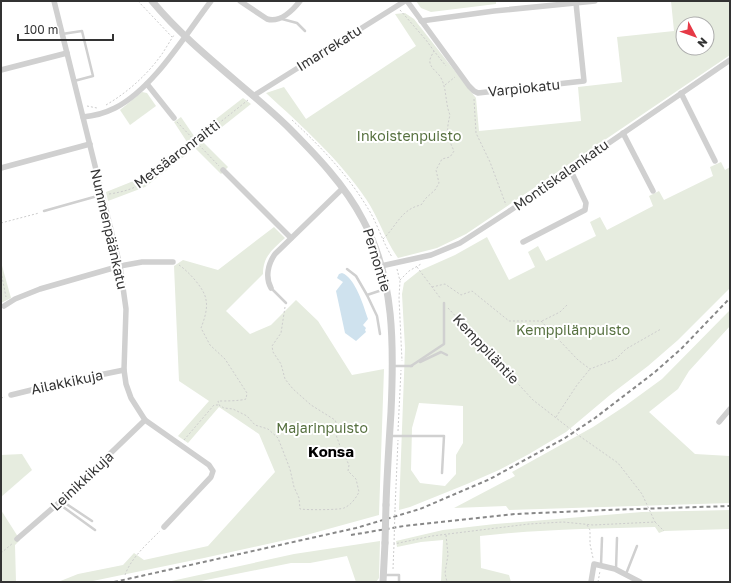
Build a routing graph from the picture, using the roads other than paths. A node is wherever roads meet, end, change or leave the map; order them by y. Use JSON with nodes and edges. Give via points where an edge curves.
{"nodes":[{"id":1,"x":54,"y":1,"type":"edge"},
{"id":2,"x":152,"y":1,"type":"edge"},
{"id":3,"x":211,"y":1,"type":"edge"},
{"id":4,"x":240,"y":1,"type":"edge"},
{"id":5,"x":300,"y":1,"type":"edge"},
{"id":6,"x":406,"y":1,"type":"edge"},
{"id":7,"x":595,"y":1,"type":"edge"},
{"id":8,"x":576,"y":3,"type":"junction"},
{"id":9,"x":280,"y":18,"type":"junction"},
{"id":10,"x":420,"y":21,"type":"junction"},
{"id":11,"x":305,"y":31,"type":"dead end"},
{"id":12,"x":62,"y":34,"type":"junction"},
{"id":13,"x":185,"y":36,"type":"junction"},
{"id":14,"x":67,"y":53,"type":"junction"},
{"id":15,"x":730,"y":60,"type":"edge"},
{"id":16,"x":1,"y":70,"type":"edge"},
{"id":17,"x":74,"y":81,"type":"junction"},
{"id":18,"x":146,"y":84,"type":"junction"},
{"id":19,"x":681,"y":93,"type":"junction"},
{"id":20,"x":254,"y":96,"type":"junction"},
{"id":21,"x":83,"y":117,"type":"junction"},
{"id":22,"x":174,"y":118,"type":"road end"},
{"id":23,"x":623,"y":133,"type":"junction"},
{"id":24,"x":90,"y":144,"type":"junction"},
{"id":25,"x":715,"y":160,"type":"dead end"},
{"id":26,"x":1,"y":168,"type":"edge"},
{"id":27,"x":570,"y":169,"type":"junction"},
{"id":28,"x":223,"y":170,"type":"road end"},
{"id":29,"x":343,"y":188,"type":"junction"},
{"id":30,"x":653,"y":191,"type":"dead end"},
{"id":31,"x":102,"y":195,"type":"junction"},
{"id":32,"x":44,"y":211,"type":"road end"},
{"id":33,"x":291,"y":238,"type":"junction"},
{"id":34,"x":523,"y":242,"type":"dead end"},
{"id":35,"x":173,"y":262,"type":"road end"},
{"id":36,"x":120,"y":266,"type":"junction"},
{"id":37,"x":381,"y":266,"type":"junction"},
{"id":38,"x":347,"y":268,"type":"dead end"},
{"id":39,"x":271,"y":288,"type":"joint"},
{"id":40,"x":387,"y":288,"type":"junction"},
{"id":41,"x":367,"y":295,"type":"junction"},
{"id":42,"x":286,"y":303,"type":"road end"},
{"id":43,"x":444,"y":303,"type":"road end"},
{"id":44,"x":4,"y":306,"type":"dead end"},
{"id":45,"x":380,"y":334,"type":"dead end"},
{"id":46,"x":447,"y":355,"type":"dead end"},
{"id":47,"x":393,"y":366,"type":"junction"},
{"id":48,"x":411,"y":366,"type":"junction"},
{"id":49,"x":124,"y":370,"type":"junction"},
{"id":50,"x":11,"y":395,"type":"dead end"},
{"id":51,"x":730,"y":409,"type":"edge"},
{"id":52,"x":145,"y":420,"type":"junction"},
{"id":53,"x":720,"y":422,"type":"dead end"},
{"id":54,"x":389,"y":436,"type":"junction"},
{"id":55,"x":442,"y":473,"type":"dead end"},
{"id":56,"x":60,"y":502,"type":"junction"},
{"id":57,"x":92,"y":521,"type":"dead end"},
{"id":58,"x":164,"y":527,"type":"road end"},
{"id":59,"x":95,"y":530,"type":"dead end"},
{"id":60,"x":602,"y":538,"type":"dead end"},
{"id":61,"x":617,"y":538,"type":"dead end"},
{"id":62,"x":17,"y":539,"type":"road end"},
{"id":63,"x":637,"y":546,"type":"dead end"},
{"id":64,"x":598,"y":565,"type":"junction"},
{"id":65,"x":616,"y":569,"type":"junction"},
{"id":66,"x":626,"y":574,"type":"junction"},
{"id":67,"x":383,"y":578,"type":"edge"},
{"id":68,"x":399,"y":582,"type":"edge"},
{"id":69,"x":591,"y":582,"type":"edge"},
{"id":70,"x":640,"y":582,"type":"edge"}],
"edges":[{"from":1,"to":12,"type":"street","name":"Nummenpäänkatu"},
{"from":2,"to":13,"type":"street","name":"Pernontie"},
{"from":3,"to":13,"type":"street"},
{"from":4,"to":9,"type":"street","via":[[267,19]]},
{"from":5,"to":9,"type":"street"},
{"from":6,"to":10,"type":"street","name":"Varpiokatu"},
{"from":6,"to":20,"type":"street","name":"Imarrekatu"},
{"from":7,"to":8,"type":"street"},
{"from":8,"to":10,"type":"street"},
{"from":8,"to":10,"type":"street","name":"Varpiokatu","via":[[584,81],[474,91]]},
{"from":9,"to":11,"type":"lane","via":[[297,23]]},
{"from":12,"to":14,"type":"street","name":"Nummenpäänkatu"},
{"from":12,"to":17,"type":"lane","via":[[82,31],[93,76]]},
{"from":13,"to":18,"type":"street"},
{"from":13,"to":20,"type":"street","name":"Pernontie"},
{"from":14,"to":16,"type":"street"},
{"from":14,"to":17,"type":"street","name":"Nummenpäänkatu"},
{"from":15,"to":19,"type":"street","name":"Montiskalankatu"},
{"from":17,"to":21,"type":"street","name":"Nummenpäänkatu"},
{"from":18,"to":21,"type":"street","via":[[115,108]]},
{"from":18,"to":22,"type":"street"},
{"from":19,"to":23,"type":"street","name":"Montiskalankatu"},
{"from":19,"to":25,"type":"street"},
{"from":20,"to":29,"type":"street","name":"Pernontie","via":[[305,145]]},
{"from":21,"to":24,"type":"street","name":"Nummenpäänkatu"},
{"from":23,"to":27,"type":"street","name":"Montiskalankatu"},
{"from":23,"to":30,"type":"street"},
{"from":24,"to":26,"type":"street"},
{"from":24,"to":31,"type":"street","name":"Nummenpäänkatu"},
{"from":27,"to":34,"type":"street","via":[[586,203],[585,210]]},
{"from":27,"to":37,"type":"street","name":"Montiskalankatu","via":[[460,243],[445,250]]},
{"from":28,"to":33,"type":"street"},
{"from":29,"to":33,"type":"street"},
{"from":29,"to":37,"type":"street","name":"Pernontie","via":[[364,220]]},
{"from":31,"to":32,"type":"lane"},
{"from":31,"to":36,"type":"street","name":"Nummenpäänkatu"},
{"from":33,"to":39,"type":"street","via":[[271,260],[268,274]]},
{"from":35,"to":36,"type":"street","via":[[142,262]]},
{"from":36,"to":44,"type":"street","via":[[40,289]]},
{"from":36,"to":49,"type":"street","name":"Nummenpäänkatu","via":[[126,309]]},
{"from":37,"to":40,"type":"street","name":"Pernontie"},
{"from":38,"to":41,"type":"lane","via":[[356,276]]},
{"from":39,"to":42,"type":"lane"},
{"from":40,"to":41,"type":"lane"},
{"from":40,"to":47,"type":"street","name":"Pernontie","via":[[392,320]]},
{"from":41,"to":45,"type":"lane","via":[[377,316]]},
{"from":43,"to":48,"type":"lane","via":[[444,344]]},
{"from":46,"to":48,"type":"lane","via":[[441,352]]},
{"from":47,"to":48,"type":"lane"},
{"from":47,"to":54,"type":"street","name":"Pernontie"},
{"from":49,"to":50,"type":"street","name":"Ailakkikuja"},
{"from":49,"to":52,"type":"street","name":"Nummenpäänkatu","via":[[131,398]]},
{"from":51,"to":53,"type":"street"},
{"from":52,"to":56,"type":"street","name":"Leinikkikuja"},
{"from":52,"to":58,"type":"street","name":"Nummenpäänkatu","via":[[209,465],[213,471],[211,477]]},
{"from":54,"to":55,"type":"lane","via":[[444,436]]},
{"from":54,"to":67,"type":"street","name":"Pernontie","bridge":true},
{"from":56,"to":57,"type":"lane"},
{"from":56,"to":59,"type":"lane"},
{"from":56,"to":62,"type":"street","name":"Leinikkikuja"},
{"from":60,"to":64,"type":"lane"},
{"from":61,"to":65,"type":"lane"},
{"from":63,"to":66,"type":"lane"},
{"from":64,"to":65,"type":"street"},
{"from":64,"to":69,"type":"street"},
{"from":65,"to":66,"type":"street"},
{"from":66,"to":70,"type":"street"},
{"from":67,"to":68,"type":"lane","via":[[399,575]]}]}
